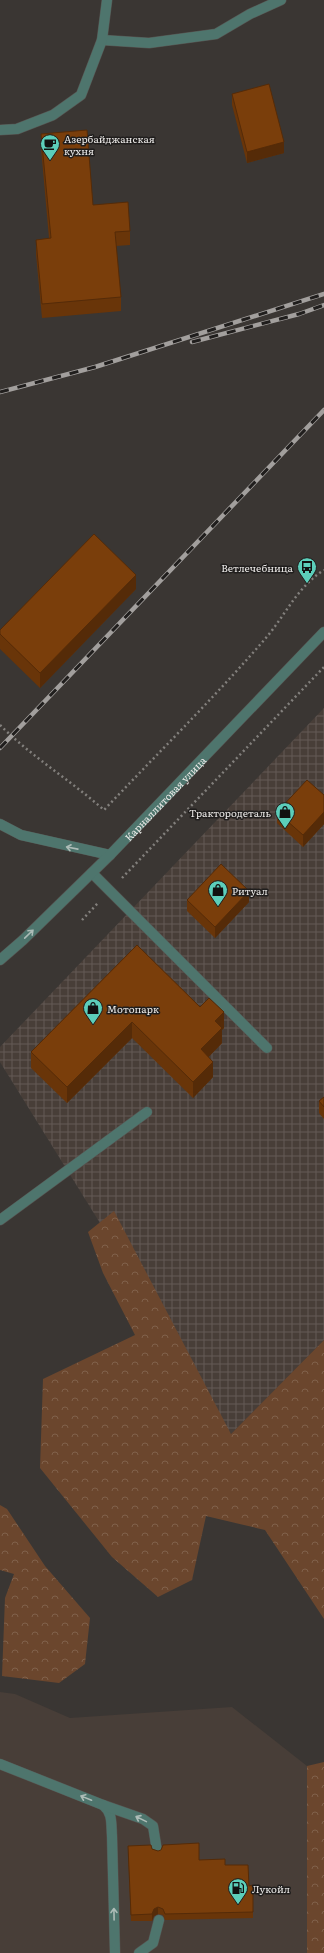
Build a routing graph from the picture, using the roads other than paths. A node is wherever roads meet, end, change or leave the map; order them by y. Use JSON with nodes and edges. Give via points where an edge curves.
{"nodes":[{"id":1,"x":107,"y":0,"type":"edge"},
{"id":2,"x":281,"y":0,"type":"edge"},
{"id":3,"x":102,"y":40,"type":"junction"},
{"id":4,"x":0,"y":130,"type":"edge"},
{"id":5,"x":324,"y":632,"type":"edge"},
{"id":6,"x":0,"y":824,"type":"edge"},
{"id":7,"x":110,"y":855,"type":"junction"},
{"id":8,"x":92,"y":873,"type":"junction"},
{"id":9,"x":0,"y":960,"type":"edge"},
{"id":10,"x":267,"y":1048,"type":"dead end"},
{"id":11,"x":147,"y":1112,"type":"dead end"},
{"id":12,"x":0,"y":1220,"type":"edge"},
{"id":13,"x":0,"y":1764,"type":"edge"},
{"id":14,"x":103,"y":1805,"type":"junction"},
{"id":15,"x":157,"y":1851,"type":"edge"},
{"id":16,"x":159,"y":1920,"type":"dead end"},
{"id":17,"x":115,"y":1953,"type":"edge"},
{"id":18,"x":138,"y":1953,"type":"edge"}],
"edges":[{"from":1,"to":3,"type":"street"},
{"from":2,"to":3,"type":"street","via":[[216,34],[149,43]]},
{"from":3,"to":4,"type":"street","via":[[81,95],[53,115],[17,129]]},
{"from":5,"to":7,"type":"street","name":"Карналлитовая улица"},
{"from":7,"to":6,"type":"street","one_way":true,"via":[[21,835]]},
{"from":7,"to":8,"type":"street","name":"Карналлитовая улица"},
{"from":9,"to":8,"type":"street","name":"Карналлитовая улица","one_way":true},
{"from":8,"to":10,"type":"street"},
{"from":11,"to":12,"type":"street"},
{"from":14,"to":13,"type":"street","one_way":true},
{"from":15,"to":14,"type":"street","one_way":true,"via":[[153,1826],[143,1819]]},
{"from":17,"to":14,"type":"street","one_way":true,"via":[[111,1816]]},
{"from":16,"to":18,"type":"street","via":[[153,1943]]}]}
